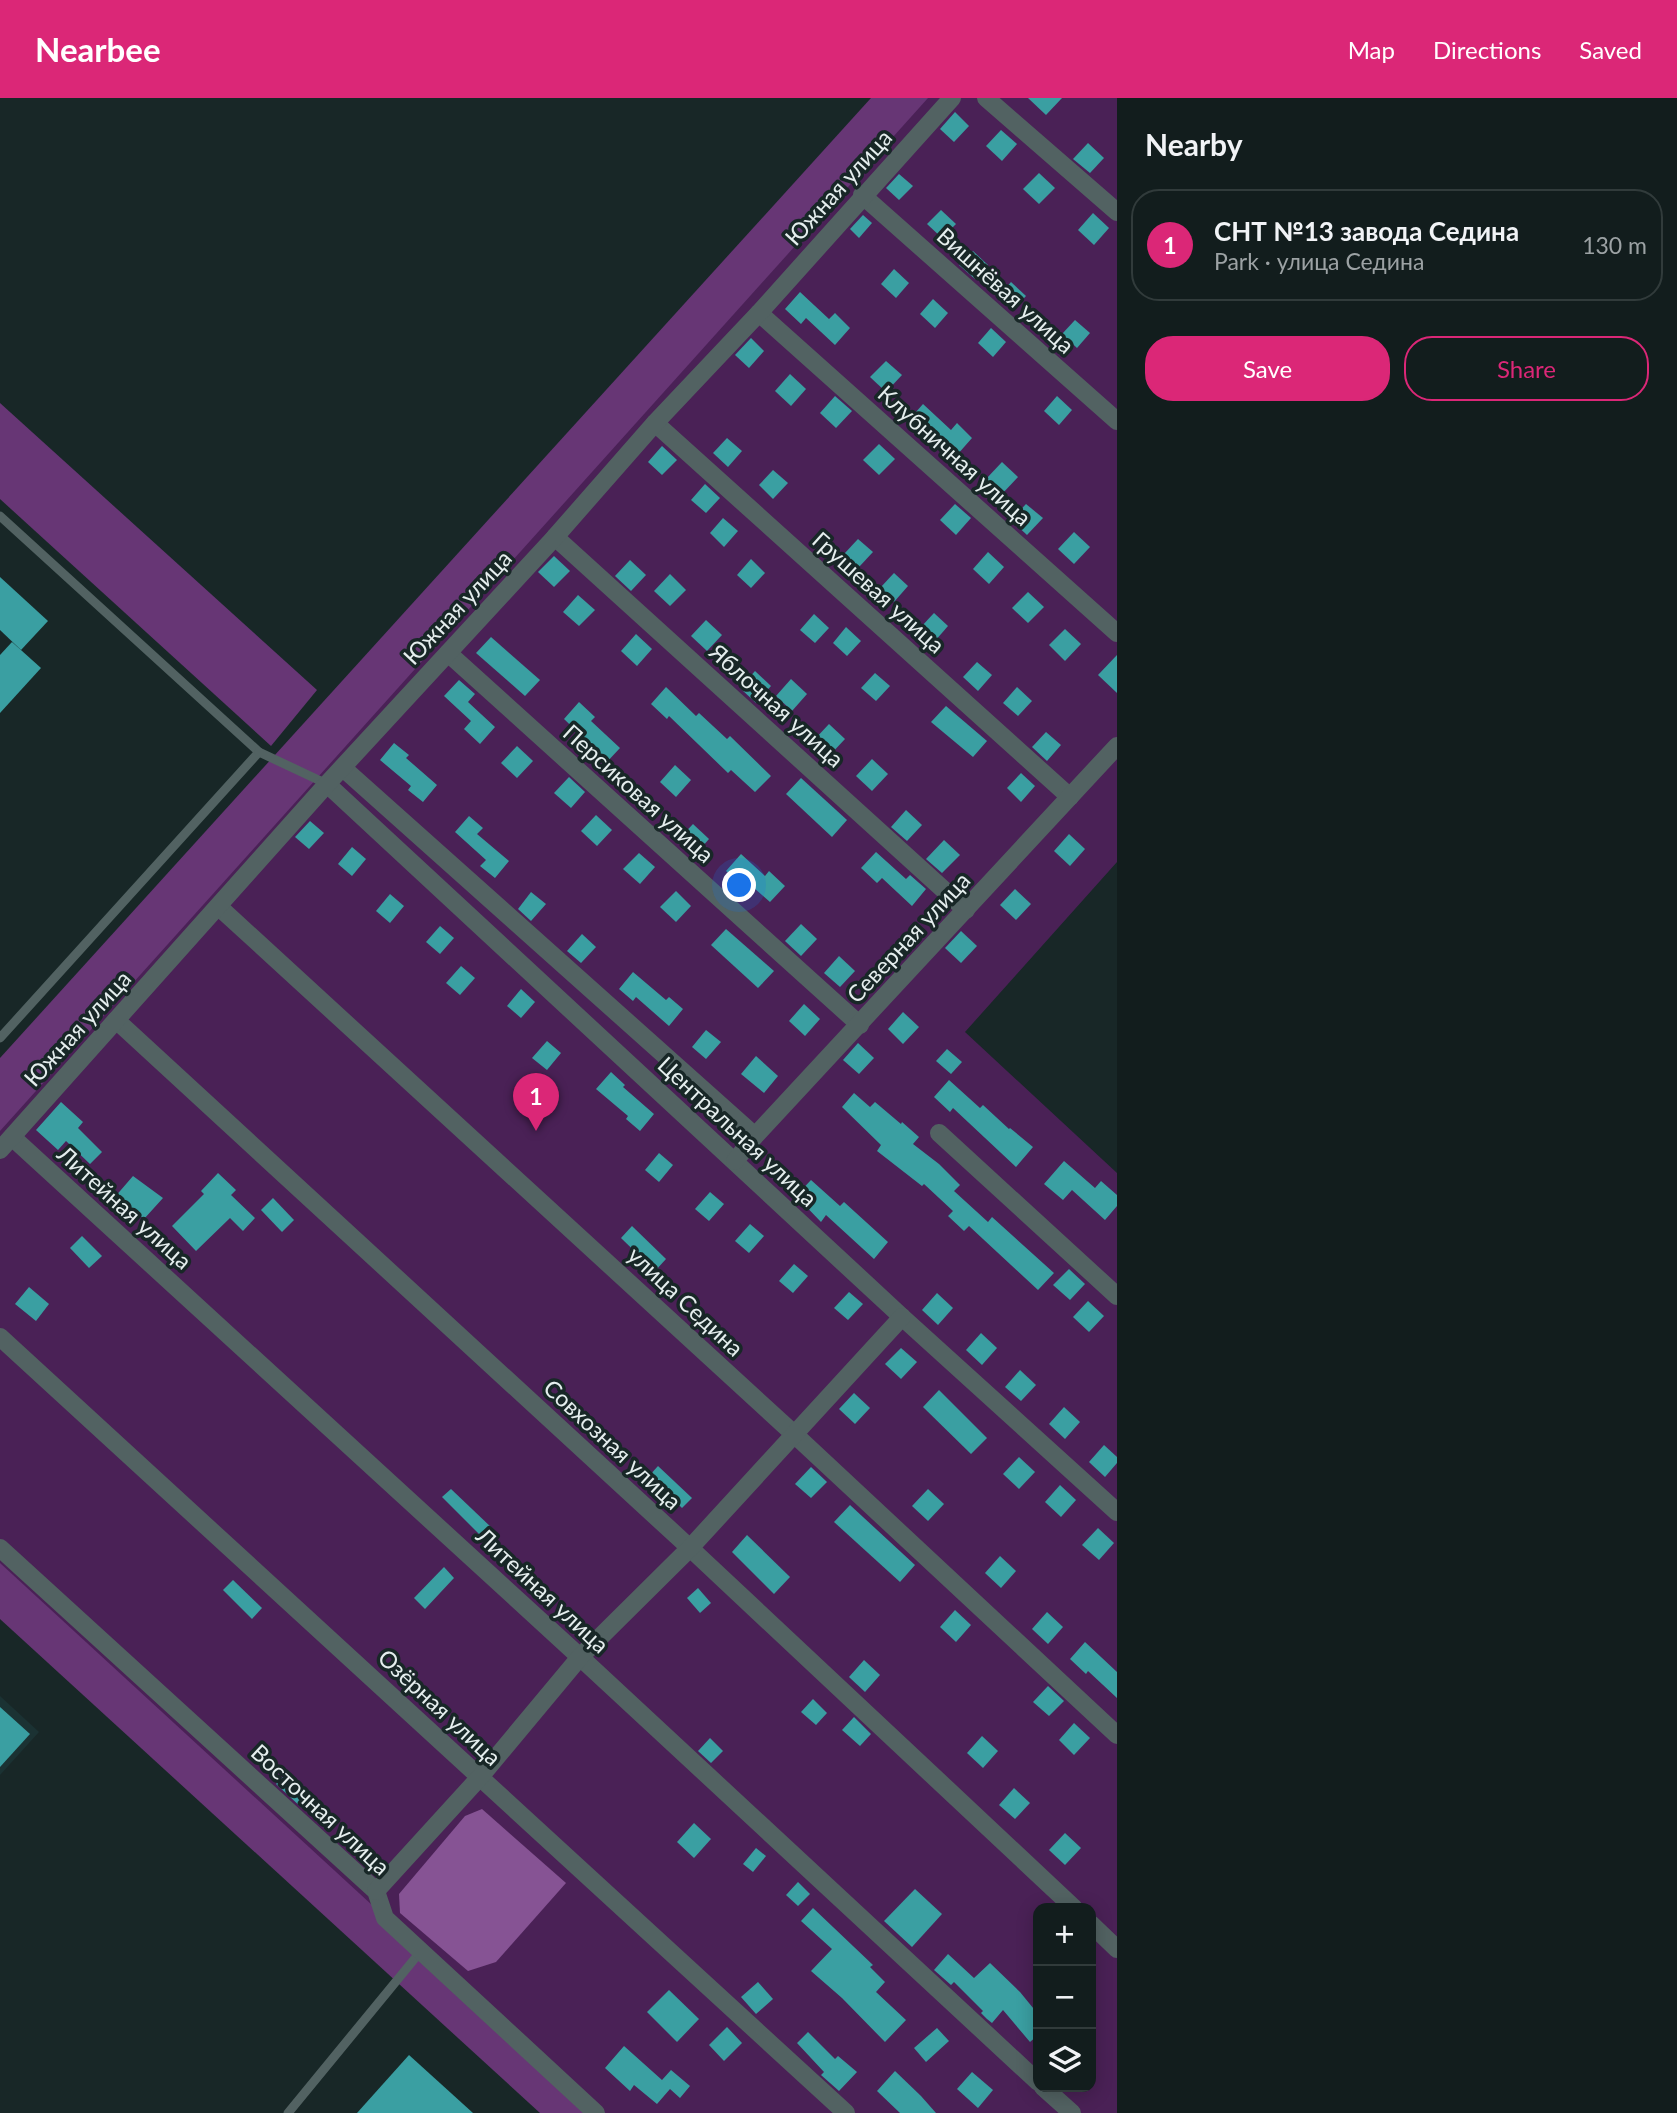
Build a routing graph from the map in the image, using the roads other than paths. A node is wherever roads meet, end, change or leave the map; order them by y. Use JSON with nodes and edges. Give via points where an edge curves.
{"nodes":[{"id":1,"x":952,"y":98,"type":"edge"},
{"id":2,"x":986,"y":98,"type":"edge"},
{"id":3,"x":862,"y":195,"type":"junction"},
{"id":4,"x":1117,"y":212,"type":"edge"},
{"id":5,"x":759,"y":313,"type":"junction"},
{"id":6,"x":1117,"y":421,"type":"edge"},
{"id":7,"x":655,"y":423,"type":"junction"},
{"id":8,"x":0,"y":516,"type":"edge"},
{"id":9,"x":555,"y":537,"type":"junction"},
{"id":10,"x":1117,"y":633,"type":"edge"},
{"id":11,"x":448,"y":653,"type":"junction"},
{"id":12,"x":1117,"y":746,"type":"edge"},
{"id":13,"x":259,"y":752,"type":"junction"},
{"id":14,"x":343,"y":768,"type":"junction"},
{"id":15,"x":327,"y":784,"type":"junction"},
{"id":16,"x":1070,"y":797,"type":"junction"},
{"id":17,"x":219,"y":907,"type":"junction"},
{"id":18,"x":966,"y":910,"type":"junction"},
{"id":19,"x":116,"y":1020,"type":"junction"},
{"id":20,"x":860,"y":1026,"type":"junction"},
{"id":21,"x":0,"y":1038,"type":"edge"},
{"id":22,"x":939,"y":1133,"type":"dead end"},
{"id":23,"x":755,"y":1136,"type":"junction"},
{"id":24,"x":6,"y":1144,"type":"edge"},
{"id":25,"x":735,"y":1161,"type":"junction"},
{"id":26,"x":1117,"y":1296,"type":"edge"},
{"id":27,"x":902,"y":1317,"type":"junction"},
{"id":28,"x":0,"y":1337,"type":"edge"},
{"id":29,"x":794,"y":1434,"type":"junction"},
{"id":30,"x":1117,"y":1512,"type":"edge"},
{"id":31,"x":0,"y":1548,"type":"edge"},
{"id":32,"x":690,"y":1548,"type":"junction"},
{"id":33,"x":580,"y":1657,"type":"junction"},
{"id":34,"x":1117,"y":1735,"type":"edge"},
{"id":35,"x":480,"y":1777,"type":"junction"},
{"id":36,"x":376,"y":1891,"type":"junction"},
{"id":37,"x":1069,"y":1903,"type":"edge"},
{"id":38,"x":1096,"y":1929,"type":"edge"},
{"id":39,"x":1117,"y":1949,"type":"edge"},
{"id":40,"x":421,"y":1951,"type":"junction"},
{"id":41,"x":1033,"y":2077,"type":"edge"},
{"id":42,"x":1049,"y":2092,"type":"edge"},
{"id":43,"x":288,"y":2113,"type":"edge"},
{"id":44,"x":596,"y":2113,"type":"edge"},
{"id":45,"x":846,"y":2113,"type":"edge"},
{"id":46,"x":1072,"y":2113,"type":"edge"}],
"edges":[{"from":1,"to":3,"type":"street","name":"Южная улица"},
{"from":2,"to":4,"type":"street"},
{"from":3,"to":5,"type":"street","name":"Южная улица"},
{"from":3,"to":6,"type":"street","name":"Вишнёвая улица"},
{"from":5,"to":7,"type":"street","name":"Южная улица"},
{"from":5,"to":10,"type":"street","name":"Клубничная улица"},
{"from":7,"to":9,"type":"street","name":"Южная улица"},
{"from":7,"to":16,"type":"street","name":"Грушевая улица"},
{"from":8,"to":13,"type":"lane"},
{"from":9,"to":11,"type":"street","name":"Южная улица"},
{"from":9,"to":18,"type":"street","name":"Яблочная улица"},
{"from":11,"to":14,"type":"street","name":"Южная улица"},
{"from":11,"to":20,"type":"street","name":"Персиковая улица"},
{"from":12,"to":16,"type":"street","name":"Северная улица"},
{"from":13,"to":15,"type":"lane"},
{"from":13,"to":21,"type":"lane"},
{"from":14,"to":15,"type":"street","name":"Южная улица"},
{"from":14,"to":23,"type":"street","name":"Центральная улица"},
{"from":15,"to":17,"type":"street","name":"Южная улица"},
{"from":15,"to":25,"type":"street","name":"Центральная улица"},
{"from":16,"to":18,"type":"street","name":"Северная улица"},
{"from":17,"to":19,"type":"street","name":"Южная улица"},
{"from":17,"to":29,"type":"street","name":"улица Седина"},
{"from":18,"to":20,"type":"street","name":"Северная улица"},
{"from":19,"to":24,"type":"street","name":"Южная улица"},
{"from":19,"to":32,"type":"street","name":"Совхозная улица"},
{"from":20,"to":23,"type":"street","name":"Северная улица"},
{"from":22,"to":26,"type":"street"},
{"from":23,"to":25,"type":"street","name":"Северная улица"},
{"from":24,"to":33,"type":"street","name":"Литейная улица"},
{"from":25,"to":27,"type":"street","name":"Центральная улица"},
{"from":27,"to":29,"type":"street"},
{"from":27,"to":30,"type":"street","name":"Центральная улица"},
{"from":28,"to":35,"type":"street","name":"Озёрная улица"},
{"from":29,"to":32,"type":"street"},
{"from":29,"to":34,"type":"street","name":"улица Седина"},
{"from":31,"to":36,"type":"street","name":"Восточная улица"},
{"from":32,"to":33,"type":"street"},
{"from":32,"to":37,"type":"street","name":"Совхозная улица"},
{"from":33,"to":35,"type":"street"},
{"from":33,"to":41,"type":"street","name":"Литейная улица"},
{"from":35,"to":36,"type":"street"},
{"from":35,"to":45,"type":"street","name":"Озёрная улица"},
{"from":36,"to":40,"type":"street","name":"Восточная улица","via":[[385,1918]]},
{"from":38,"to":39,"type":"street"},
{"from":40,"to":43,"type":"lane"},
{"from":40,"to":44,"type":"street","name":"Восточная улица"},
{"from":42,"to":46,"type":"street"}]}
